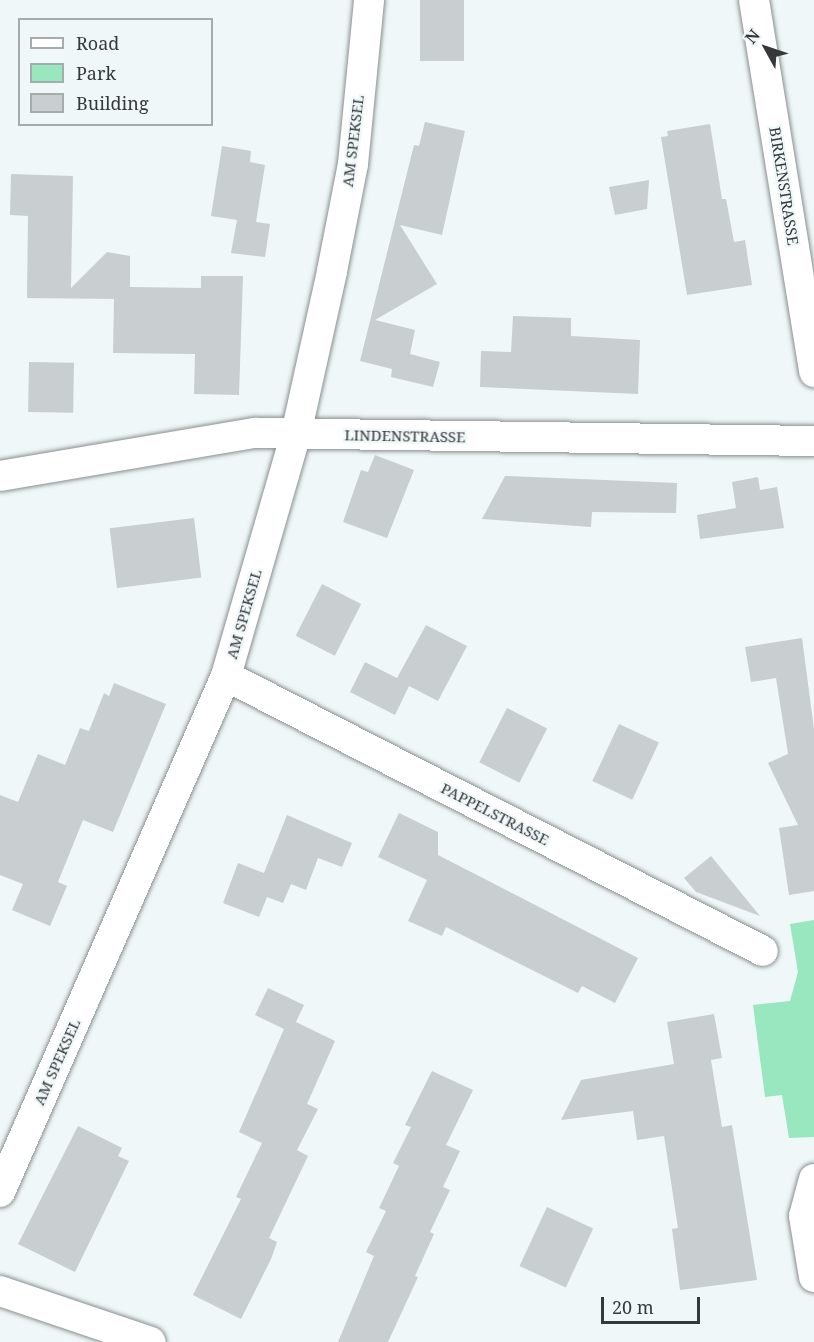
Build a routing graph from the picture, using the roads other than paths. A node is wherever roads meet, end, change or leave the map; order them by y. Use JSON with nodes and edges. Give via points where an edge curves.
{"nodes":[{"id":1,"x":369,"y":0,"type":"edge"},
{"id":2,"x":754,"y":0,"type":"edge"},
{"id":3,"x":814,"y":372,"type":"edge"},
{"id":4,"x":296,"y":434,"type":"junction"},
{"id":5,"x":814,"y":441,"type":"edge"},
{"id":6,"x":0,"y":476,"type":"edge"},
{"id":7,"x":226,"y":676,"type":"junction"},
{"id":8,"x":763,"y":951,"type":"dead end"},
{"id":9,"x":814,"y":1179,"type":"edge"},
{"id":10,"x":0,"y":1192,"type":"edge"},
{"id":11,"x":814,"y":1277,"type":"edge"},
{"id":12,"x":0,"y":1291,"type":"edge"},
{"id":13,"x":151,"y":1342,"type":"edge"}],
"edges":[{"from":1,"to":4,"type":"street","name":"AM SPEKSEL","via":[[353,164]]},
{"from":2,"to":3,"type":"street","name":"BIRKENSTRASSE"},
{"from":4,"to":5,"type":"street","name":"LINDENSTRASSE"},
{"from":4,"to":6,"type":"street","name":"LINDENSTRASSE","via":[[255,433]]},
{"from":4,"to":7,"type":"street","name":"AM SPEKSEL"},
{"from":7,"to":8,"type":"street","name":"PAPPELSTRASSE"},
{"from":7,"to":10,"type":"street","name":"AM SPEKSEL"},
{"from":9,"to":11,"type":"street","via":[[804,1216]]},
{"from":12,"to":13,"type":"street"}]}
